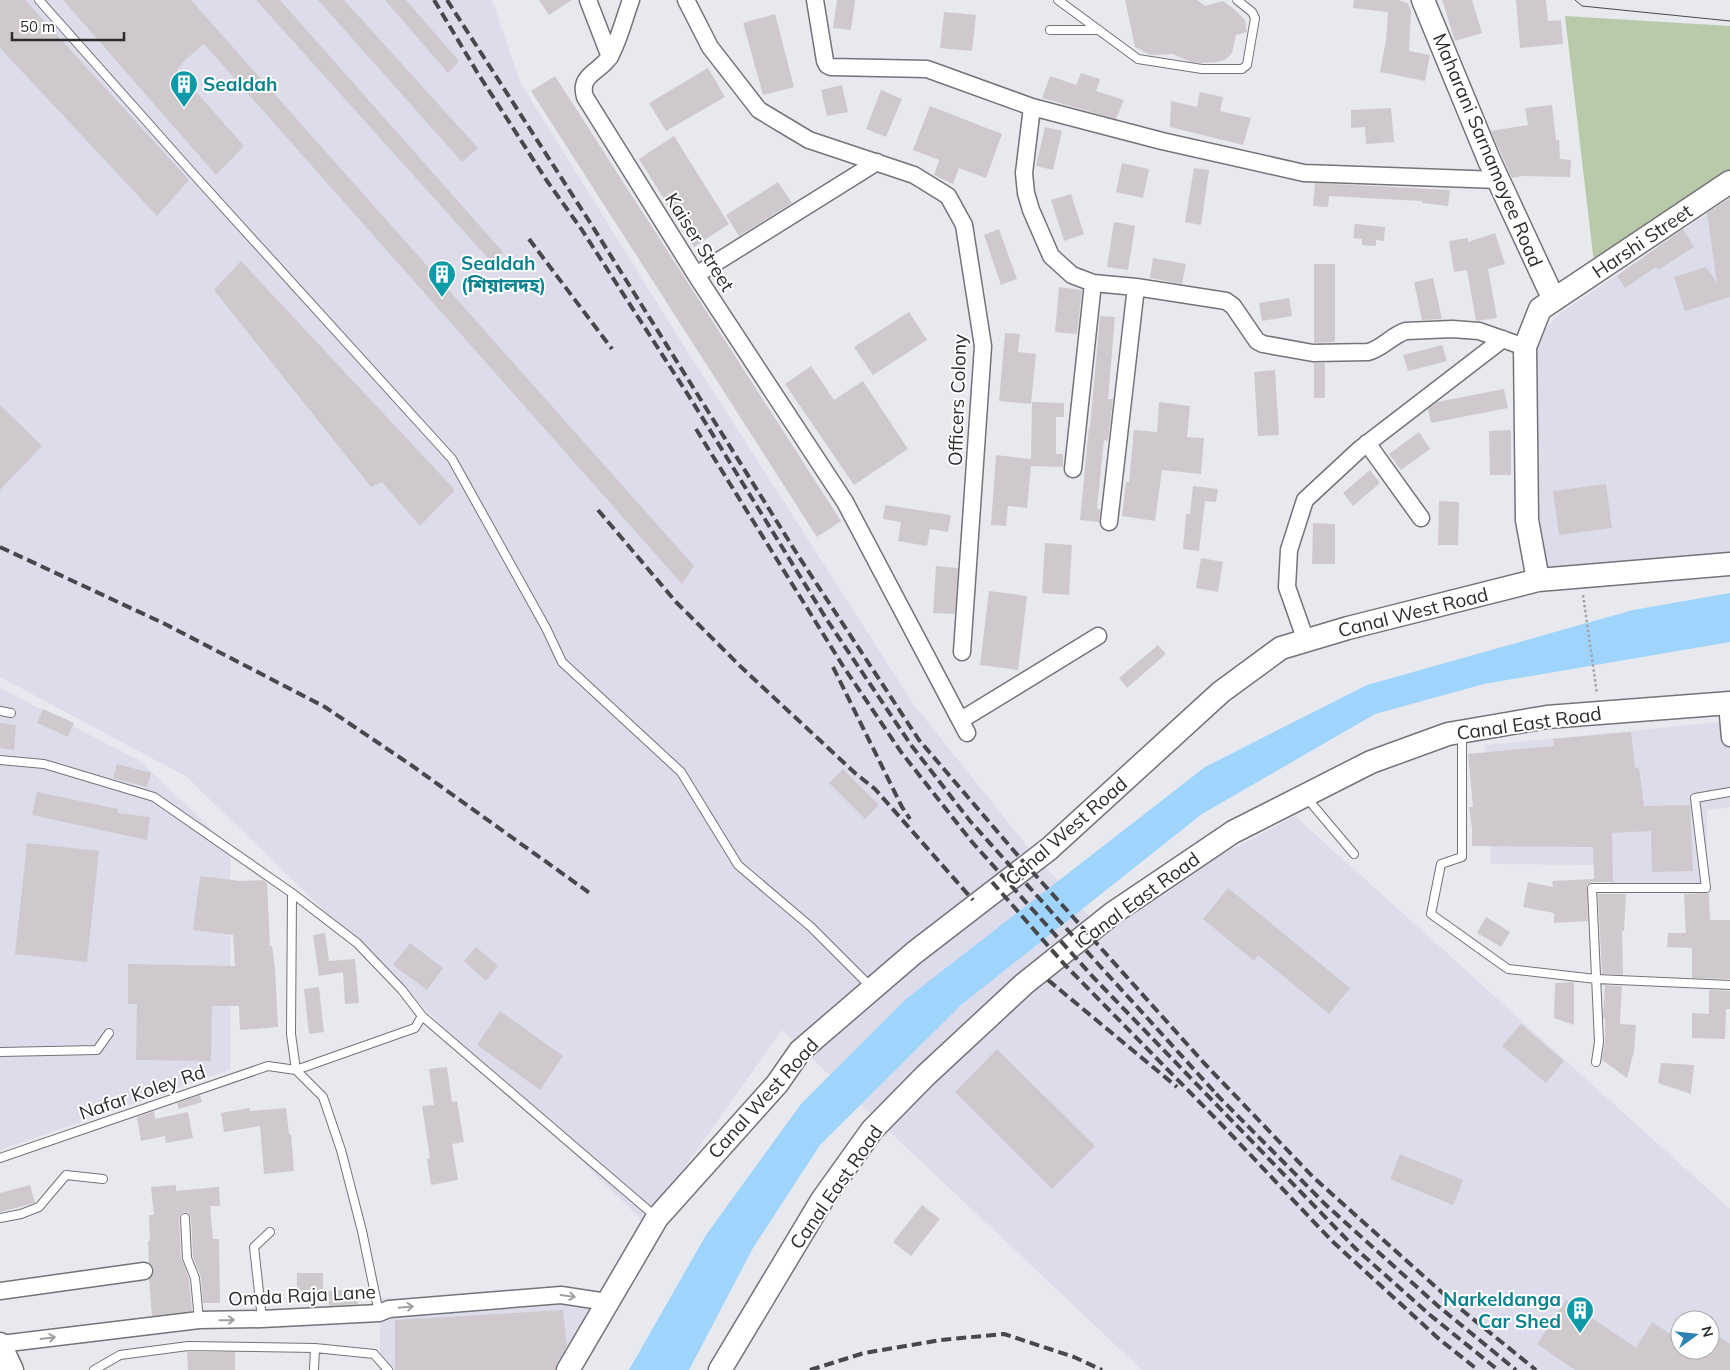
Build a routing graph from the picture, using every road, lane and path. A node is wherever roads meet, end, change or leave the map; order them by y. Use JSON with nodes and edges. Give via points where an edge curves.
{"nodes":[{"id":1,"x":39,"y":0,"type":"edge"},
{"id":2,"x":588,"y":0,"type":"edge"},
{"id":3,"x":631,"y":0,"type":"edge"},
{"id":4,"x":686,"y":0,"type":"edge"},
{"id":5,"x":815,"y":0,"type":"edge"},
{"id":6,"x":1058,"y":0,"type":"edge"},
{"id":7,"x":1237,"y":0,"type":"edge"},
{"id":8,"x":1424,"y":0,"type":"edge"},
{"id":9,"x":1050,"y":30,"type":"dead end"},
{"id":10,"x":1099,"y":30,"type":"junction"},
{"id":11,"x":610,"y":57,"type":"junction"},
{"id":12,"x":1032,"y":107,"type":"junction"},
{"id":13,"x":877,"y":162,"type":"junction"},
{"id":14,"x":1499,"y":180,"type":"junction"},
{"id":15,"x":1730,"y":182,"type":"edge"},
{"id":16,"x":696,"y":275,"type":"junction"},
{"id":17,"x":1093,"y":282,"type":"junction"},
{"id":18,"x":1136,"y":287,"type":"junction"},
{"id":19,"x":1554,"y":300,"type":"junction"},
{"id":20,"x":1503,"y":339,"type":"junction"},
{"id":21,"x":1525,"y":347,"type":"junction"},
{"id":22,"x":1367,"y":443,"type":"junction"},
{"id":23,"x":1073,"y":469,"type":"dead end"},
{"id":24,"x":1421,"y":518,"type":"dead end"},
{"id":25,"x":1109,"y":522,"type":"dead end"},
{"id":26,"x":1730,"y":564,"type":"edge"},
{"id":27,"x":1581,"y":576,"type":"junction"},
{"id":28,"x":1538,"y":580,"type":"junction"},
{"id":29,"x":1098,"y":636,"type":"dead end"},
{"id":30,"x":1306,"y":640,"type":"junction"},
{"id":31,"x":962,"y":652,"type":"dead end"},
{"id":32,"x":1729,"y":704,"type":"edge"},
{"id":33,"x":0,"y":711,"type":"edge"},
{"id":34,"x":11,"y":713,"type":"dead end"},
{"id":35,"x":1599,"y":713,"type":"junction"},
{"id":36,"x":1462,"y":731,"type":"junction"},
{"id":37,"x":1730,"y":738,"type":"edge"},
{"id":38,"x":0,"y":760,"type":"edge"},
{"id":39,"x":1730,"y":792,"type":"edge"},
{"id":40,"x":1305,"y":796,"type":"junction"},
{"id":41,"x":1354,"y":854,"type":"dead end"},
{"id":42,"x":292,"y":893,"type":"junction"},
{"id":43,"x":1596,"y":979,"type":"junction"},
{"id":44,"x":1730,"y":985,"type":"edge"},
{"id":45,"x":872,"y":989,"type":"junction"},
{"id":46,"x":422,"y":1016,"type":"junction"},
{"id":47,"x":109,"y":1032,"type":"dead end"},
{"id":48,"x":0,"y":1052,"type":"edge"},
{"id":49,"x":1596,"y":1062,"type":"dead end"},
{"id":50,"x":296,"y":1070,"type":"junction"},
{"id":51,"x":0,"y":1158,"type":"edge"},
{"id":52,"x":103,"y":1180,"type":"dead end"},
{"id":53,"x":0,"y":1218,"type":"edge"},
{"id":54,"x":185,"y":1218,"type":"dead end"},
{"id":55,"x":656,"y":1218,"type":"junction"},
{"id":56,"x":270,"y":1232,"type":"dead end"},
{"id":57,"x":144,"y":1271,"type":"dead end"},
{"id":58,"x":0,"y":1291,"type":"edge"},
{"id":59,"x":607,"y":1302,"type":"junction"},
{"id":60,"x":379,"y":1313,"type":"junction"},
{"id":61,"x":262,"y":1319,"type":"junction"},
{"id":62,"x":199,"y":1320,"type":"junction"},
{"id":63,"x":0,"y":1344,"type":"edge"},
{"id":64,"x":315,"y":1348,"type":"junction"},
{"id":65,"x":12,"y":1370,"type":"edge"},
{"id":66,"x":94,"y":1370,"type":"edge"},
{"id":67,"x":314,"y":1370,"type":"edge"},
{"id":68,"x":388,"y":1370,"type":"edge"},
{"id":69,"x":568,"y":1370,"type":"edge"},
{"id":70,"x":720,"y":1370,"type":"edge"}],
"edges":[{"from":1,"to":45,"type":"lane","via":[[452,459],[562,662],[681,772],[738,865],[811,926]]},
{"from":2,"to":11,"type":"street"},
{"from":3,"to":11,"type":"street","name":"Kaiser Street"},
{"from":4,"to":13,"type":"street","name":"Officers Colony","via":[[710,47],[759,110],[809,140]]},
{"from":5,"to":12,"type":"street","via":[[827,65],[927,69]]},
{"from":6,"to":10,"type":"lane"},
{"from":7,"to":10,"type":"lane","via":[[1255,18],[1248,65],[1242,69],[1202,68],[1138,58]]},
{"from":8,"to":14,"type":"street","name":"Maharani Sarnamoyee Road"},
{"from":9,"to":10,"type":"lane"},
{"from":11,"to":16,"type":"street","name":"Kaiser Street","via":[[586,79],[582,88],[585,97]]},
{"from":12,"to":14,"type":"street","via":[[1304,173]]},
{"from":12,"to":17,"type":"street","via":[[1024,173],[1031,210],[1051,256],[1072,275]]},
{"from":13,"to":16,"type":"street"},
{"from":13,"to":31,"type":"street","name":"Officers Colony","via":[[914,175],[948,196],[964,225],[983,346]]},
{"from":14,"to":19,"type":"street","name":"Maharani Sarnamoyee Road"},
{"from":15,"to":19,"type":"street","name":"Harshi Street"},
{"from":16,"to":29,"type":"street","name":"Kaiser Street","via":[[845,502],[964,727]]},
{"from":17,"to":18,"type":"street"},
{"from":17,"to":23,"type":"street"},
{"from":18,"to":20,"type":"street","via":[[1226,301],[1263,344],[1313,353],[1374,350],[1406,331],[1479,330]]},
{"from":18,"to":25,"type":"street"},
{"from":19,"to":21,"type":"street","name":"Harshi Street","via":[[1540,309]]},
{"from":20,"to":21,"type":"street"},
{"from":20,"to":22,"type":"street"},
{"from":21,"to":28,"type":"street","via":[[1527,520]]},
{"from":22,"to":24,"type":"street"},
{"from":22,"to":30,"type":"street","via":[[1305,500],[1289,550],[1288,588]]},
{"from":26,"to":27,"type":"street","name":"Canal West Road"},
{"from":27,"to":28,"type":"street","name":"Canal West Road"},
{"from":27,"to":35,"type":"path"},
{"from":28,"to":30,"type":"street","name":"Canal West Road"},
{"from":30,"to":45,"type":"street","name":"Canal West Road","via":[[1281,648],[1222,692],[1049,849]]},
{"from":32,"to":35,"type":"street","name":"Canal East Road"},
{"from":32,"to":37,"type":"street"},
{"from":33,"to":34,"type":"lane"},
{"from":35,"to":36,"type":"street","name":"Canal East Road","via":[[1547,716]]},
{"from":36,"to":40,"type":"street","name":"Canal East Road","via":[[1371,762]]},
{"from":36,"to":43,"type":"lane","via":[[1462,857],[1442,864],[1431,914],[1508,969]]},
{"from":38,"to":42,"type":"lane","via":[[44,764],[154,797]]},
{"from":39,"to":43,"type":"lane","via":[[1695,798],[1706,888],[1592,888]]},
{"from":40,"to":41,"type":"lane"},
{"from":40,"to":70,"type":"street","name":"Canal East Road","via":[[1233,832],[1113,913],[1024,984],[925,1076],[872,1130],[822,1200]]},
{"from":42,"to":46,"type":"lane","via":[[356,943],[402,990]]},
{"from":42,"to":50,"type":"lane","via":[[291,1034]]},
{"from":43,"to":44,"type":"lane"},
{"from":43,"to":49,"type":"lane","via":[[1599,1042]]},
{"from":45,"to":55,"type":"street","name":"Canal West Road","via":[[800,1051],[777,1084]]},
{"from":46,"to":50,"type":"lane","via":[[415,1028]]},
{"from":46,"to":55,"type":"lane"},
{"from":47,"to":48,"type":"lane","via":[[97,1050]]},
{"from":50,"to":51,"type":"lane","name":"Nafar Koley Rd","via":[[268,1066]]},
{"from":50,"to":60,"type":"lane","via":[[322,1097],[341,1150]]},
{"from":52,"to":53,"type":"lane","via":[[66,1175],[39,1207]]},
{"from":54,"to":62,"type":"lane","via":[[187,1258],[195,1278]]},
{"from":55,"to":59,"type":"street","name":"Canal West Road"},
{"from":56,"to":61,"type":"lane","via":[[254,1247]]},
{"from":57,"to":58,"type":"street"},
{"from":60,"to":59,"type":"street","name":"Omda Raja Lane","one_way":true,"via":[[389,1309],[561,1294]]},
{"from":59,"to":69,"type":"street","name":"Canal West Road"},
{"from":60,"to":61,"type":"street","name":"Omda Raja Lane"},
{"from":62,"to":61,"type":"street","name":"Omda Raja Lane","one_way":true},
{"from":63,"to":62,"type":"street","name":"Omda Raja Lane","one_way":true},
{"from":63,"to":65,"type":"street"},
{"from":64,"to":66,"type":"lane","via":[[188,1346],[120,1355]]},
{"from":64,"to":67,"type":"lane"},
{"from":64,"to":68,"type":"lane","via":[[374,1354]]}]}
